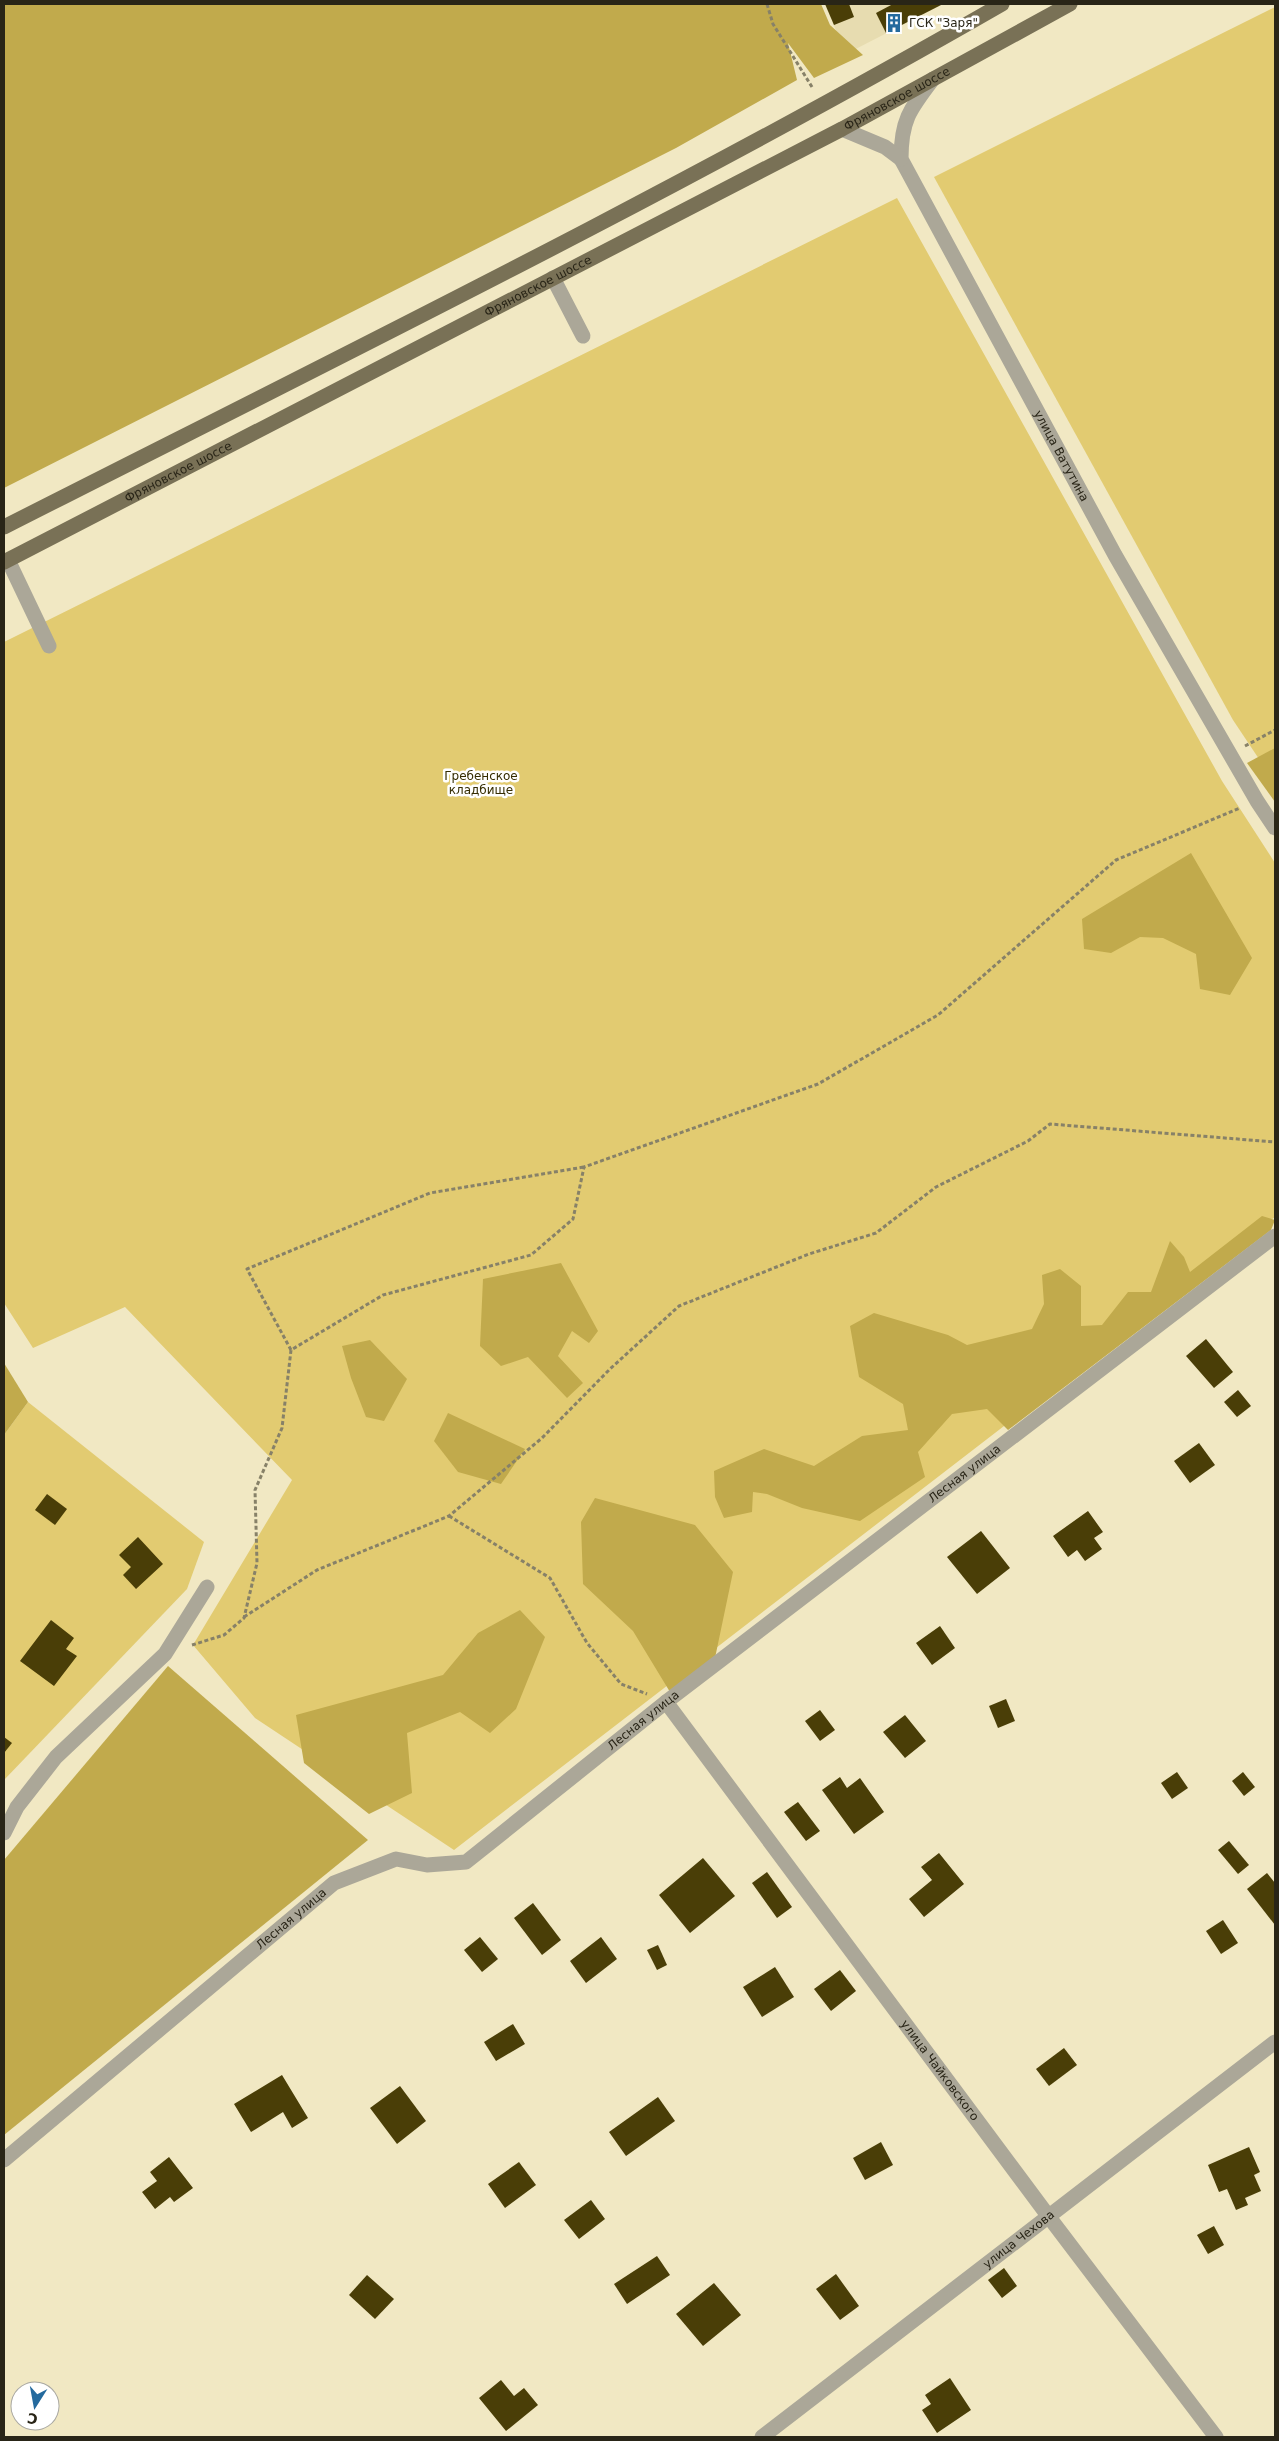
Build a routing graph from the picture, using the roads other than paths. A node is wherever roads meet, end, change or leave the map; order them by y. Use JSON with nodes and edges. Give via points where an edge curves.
{"nodes":[{"id":1,"x":1002,"y":4,"type":"edge"},
{"id":2,"x":1070,"y":4,"type":"edge"},
{"id":3,"x":934,"y":77,"type":"junction"},
{"id":4,"x":842,"y":129,"type":"junction"},
{"id":5,"x":901,"y":159,"type":"junction"},
{"id":6,"x":553,"y":278,"type":"junction"},
{"id":7,"x":583,"y":336,"type":"dead end"},
{"id":8,"x":4,"y":527,"type":"edge"},
{"id":9,"x":6,"y":561,"type":"edge"},
{"id":10,"x":49,"y":646,"type":"dead end"},
{"id":11,"x":1275,"y":828,"type":"edge"},
{"id":12,"x":1275,"y":1236,"type":"edge"},
{"id":13,"x":207,"y":1587,"type":"dead end"},
{"id":14,"x":666,"y":1702,"type":"junction"},
{"id":15,"x":4,"y":1833,"type":"edge"},
{"id":16,"x":1275,"y":2042,"type":"edge"},
{"id":17,"x":4,"y":2160,"type":"edge"},
{"id":18,"x":1049,"y":2217,"type":"junction"},
{"id":19,"x":762,"y":2437,"type":"edge"},
{"id":20,"x":1216,"y":2437,"type":"edge"}],
"edges":[{"from":1,"to":8,"type":"main road","via":[[658,195]]},
{"from":2,"to":3,"type":"main road","name":"Фряновское шоссе"},
{"from":3,"to":4,"type":"main road","name":"Фряновское шоссе"},
{"from":3,"to":5,"type":"street","via":[[909,110],[901,139]]},
{"from":4,"to":5,"type":"street","via":[[885,147]]},
{"from":4,"to":6,"type":"main road","name":"Фряновское шоссе"},
{"from":5,"to":11,"type":"street","name":"улица Ватутина","via":[[1110,546],[1256,801]]},
{"from":6,"to":7,"type":"street"},
{"from":6,"to":9,"type":"main road","name":"Фряновское шоссе"},
{"from":9,"to":10,"type":"street"},
{"from":12,"to":14,"type":"street","name":"Лесная улица"},
{"from":13,"to":15,"type":"street","via":[[164,1654],[56,1757],[17,1807]]},
{"from":14,"to":17,"type":"street","name":"Лесная улица","via":[[466,1862],[427,1865],[396,1859],[334,1884]]},
{"from":14,"to":18,"type":"street","name":"улица Чайковского"},
{"from":16,"to":18,"type":"street","name":"улица Чехова"},
{"from":18,"to":19,"type":"street","name":"улица Чехова"},
{"from":18,"to":20,"type":"street","name":"улица Чайковского"}]}
